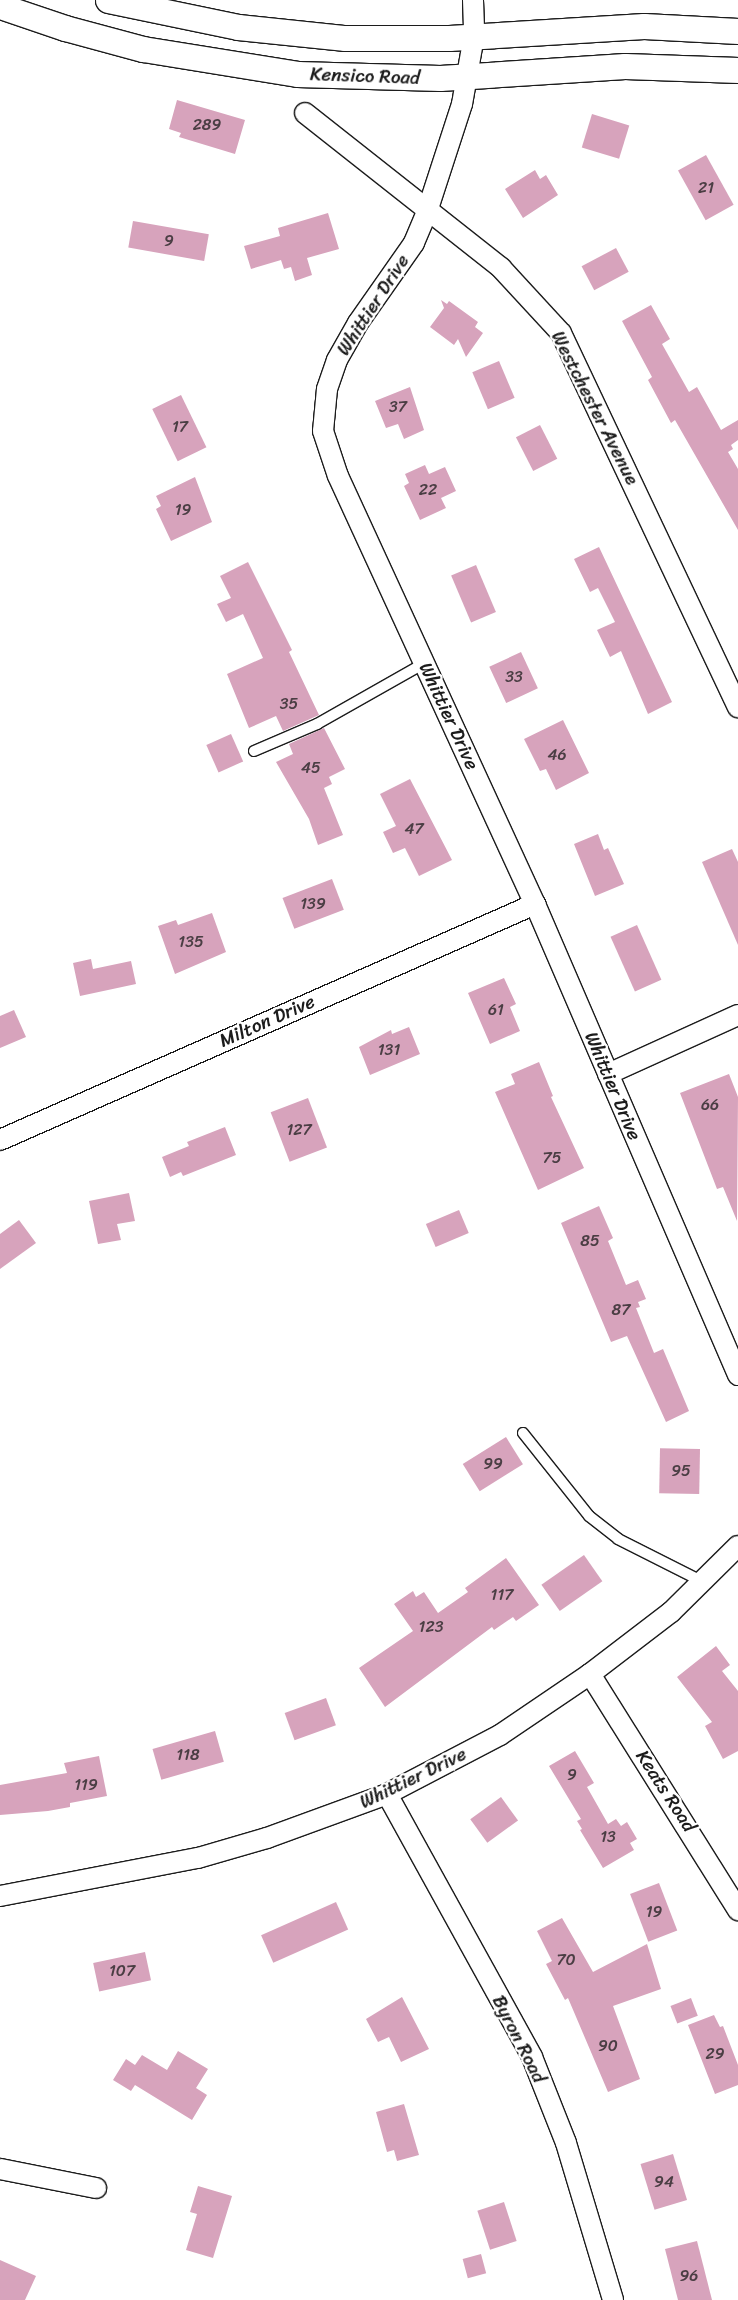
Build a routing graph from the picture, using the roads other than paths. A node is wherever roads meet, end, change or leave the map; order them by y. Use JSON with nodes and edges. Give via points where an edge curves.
{"nodes":[{"id":1,"x":108,"y":0,"type":"edge"},
{"id":2,"x":473,"y":0,"type":"edge"},
{"id":3,"x":0,"y":6,"type":"edge"},
{"id":4,"x":738,"y":31,"type":"edge"},
{"id":5,"x":471,"y":56,"type":"junction"},
{"id":6,"x":738,"y":70,"type":"edge"},
{"id":7,"x":305,"y":113,"type":"dead end"},
{"id":8,"x":427,"y":212,"type":"junction"},
{"id":9,"x":425,"y":663,"type":"junction"},
{"id":10,"x":738,"y":706,"type":"edge"},
{"id":11,"x":254,"y":751,"type":"dead end"},
{"id":12,"x":535,"y":904,"type":"junction"},
{"id":13,"x":738,"y":1015,"type":"edge"},
{"id":14,"x":608,"y":1074,"type":"junction"},
{"id":15,"x":0,"y":1140,"type":"edge"},
{"id":16,"x":738,"y":1375,"type":"edge"},
{"id":17,"x":523,"y":1433,"type":"dead end"},
{"id":18,"x":738,"y":1546,"type":"edge"},
{"id":19,"x":703,"y":1582,"type":"junction"},
{"id":20,"x":590,"y":1674,"type":"junction"},
{"id":21,"x":387,"y":1794,"type":"junction"},
{"id":22,"x":0,"y":1896,"type":"edge"},
{"id":23,"x":738,"y":1910,"type":"edge"},
{"id":24,"x":0,"y":2169,"type":"edge"},
{"id":25,"x":96,"y":2188,"type":"dead end"},
{"id":26,"x":613,"y":2300,"type":"edge"}],
"edges":[{"from":1,"to":5,"type":"street","name":"Kensico Road","via":[[187,18],[282,33],[373,39]]},
{"from":2,"to":5,"type":"street","name":"Whittier Drive"},
{"from":3,"to":5,"type":"street","name":"Kensico Road","via":[[115,42],[246,68],[364,78]]},
{"from":4,"to":5,"type":"street","name":"Kensico Road","via":[[644,26]]},
{"from":5,"to":6,"type":"street","name":"Kensico Road"},
{"from":5,"to":8,"type":"street","name":"Whittier Drive","via":[[457,125]]},
{"from":7,"to":8,"type":"street","name":"Westchester Avenue"},
{"from":8,"to":9,"type":"street","name":"Whittier Drive","via":[[414,243],[358,323],[337,360],[327,389],[324,431],[338,476]]},
{"from":8,"to":10,"type":"street","name":"Westchester Avenue","via":[[501,268],[561,333]]},
{"from":9,"to":11,"type":"lane","via":[[317,724]]},
{"from":9,"to":12,"type":"street","name":"Whittier Drive"},
{"from":12,"to":14,"type":"street","name":"Whittier Drive"},
{"from":12,"to":15,"type":"street","name":"Milton Drive"},
{"from":13,"to":14,"type":"street"},
{"from":14,"to":16,"type":"street","name":"Whittier Drive"},
{"from":17,"to":19,"type":"lane","via":[[589,1516],[618,1539]]},
{"from":18,"to":19,"type":"street","name":"Whittier Drive"},
{"from":19,"to":20,"type":"street","name":"Whittier Drive","via":[[671,1612]]},
{"from":20,"to":21,"type":"street","name":"Whittier Drive","via":[[500,1734]]},
{"from":20,"to":23,"type":"street","name":"Keats Road"},
{"from":21,"to":22,"type":"street","name":"Whittier Drive","via":[[267,1838],[198,1858]]},
{"from":21,"to":26,"type":"street","name":"Byron Road","via":[[532,2057],[566,2143]]},
{"from":24,"to":25,"type":"street"}]}
